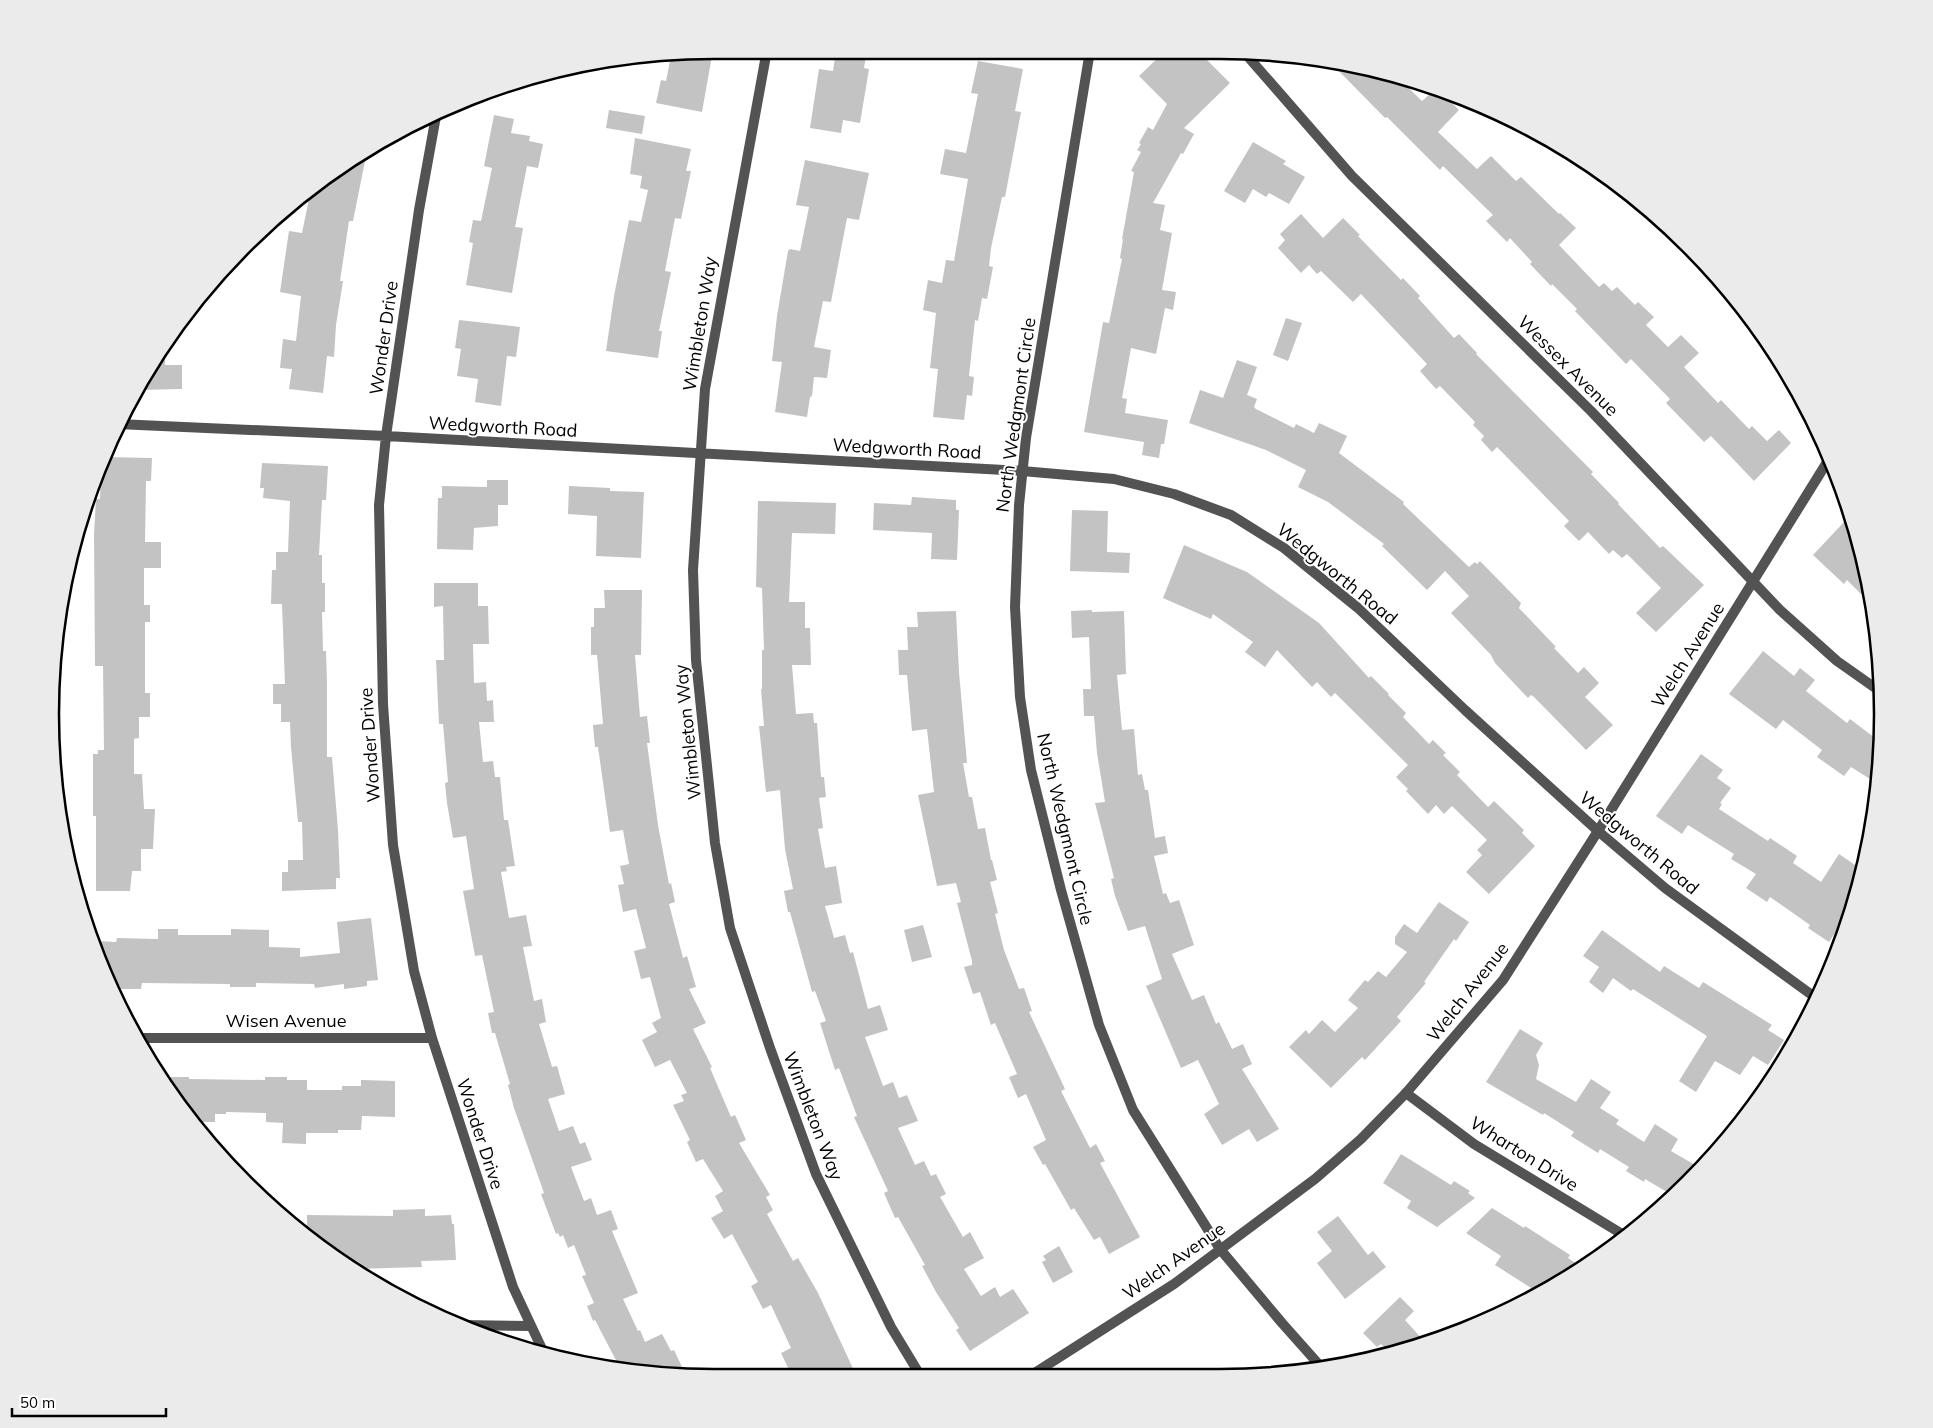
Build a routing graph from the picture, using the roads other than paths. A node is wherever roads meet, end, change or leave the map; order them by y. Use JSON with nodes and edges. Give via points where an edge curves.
{"nodes":[{"id":1,"x":765,"y":59,"type":"edge"},
{"id":2,"x":1089,"y":59,"type":"edge"},
{"id":3,"x":1251,"y":60,"type":"edge"},
{"id":4,"x":435,"y":121,"type":"edge"},
{"id":5,"x":126,"y":424,"type":"edge"},
{"id":6,"x":386,"y":436,"type":"junction"},
{"id":7,"x":701,"y":454,"type":"junction"},
{"id":8,"x":1825,"y":466,"type":"edge"},
{"id":9,"x":1022,"y":471,"type":"junction"},
{"id":10,"x":1753,"y":581,"type":"junction"},
{"id":11,"x":1873,"y":687,"type":"edge"},
{"id":12,"x":1598,"y":831,"type":"junction"},
{"id":13,"x":1811,"y":994,"type":"edge"},
{"id":14,"x":145,"y":1038,"type":"edge"},
{"id":15,"x":432,"y":1038,"type":"junction"},
{"id":16,"x":1406,"y":1093,"type":"junction"},
{"id":17,"x":1620,"y":1233,"type":"edge"},
{"id":18,"x":1220,"y":1249,"type":"junction"},
{"id":19,"x":480,"y":1325,"type":"edge"},
{"id":20,"x":532,"y":1326,"type":"junction"},
{"id":21,"x":541,"y":1346,"type":"edge"},
{"id":22,"x":1317,"y":1362,"type":"edge"},
{"id":23,"x":916,"y":1369,"type":"edge"},
{"id":24,"x":1041,"y":1369,"type":"edge"}],
"edges":[{"from":1,"to":7,"type":"street","name":"Wimbleton Way","via":[[704,389]]},
{"from":2,"to":9,"type":"street","name":"North Wedgmont Circle"},
{"from":3,"to":10,"type":"street","name":"Wessex Avenue","via":[[1352,176],[1591,411]]},
{"from":4,"to":6,"type":"street","name":"Wonder Drive"},
{"from":5,"to":6,"type":"street","name":"Wedgworth Road"},
{"from":6,"to":7,"type":"street","name":"Wedgworth Road"},
{"from":6,"to":15,"type":"street","name":"Wonder Drive","via":[[379,505],[383,704],[392,835],[414,971]]},
{"from":7,"to":9,"type":"street","name":"Wedgworth Road"},
{"from":7,"to":23,"type":"street","name":"Wimbleton Way","via":[[693,570],[696,660],[715,843],[730,928],[816,1174],[890,1328]]},
{"from":8,"to":10,"type":"street","name":"Welch Avenue"},
{"from":9,"to":12,"type":"street","name":"Wedgworth Road","via":[[1114,479],[1174,494],[1231,515],[1284,548],[1358,608]]},
{"from":9,"to":18,"type":"street","name":"North Wedgmont Circle","via":[[1016,607],[1020,698],[1031,770],[1060,890],[1099,1026],[1132,1110]]},
{"from":10,"to":11,"type":"street","name":"Wessex Avenue","via":[[1837,661]]},
{"from":10,"to":12,"type":"street","name":"Welch Avenue"},
{"from":12,"to":13,"type":"street","name":"Wedgworth Road","via":[[1665,888]]},
{"from":12,"to":16,"type":"street","name":"Welch Avenue","via":[[1503,980]]},
{"from":14,"to":15,"type":"street","name":"Wisen Avenue"},
{"from":15,"to":20,"type":"street","name":"Wonder Drive","via":[[513,1287]]},
{"from":16,"to":17,"type":"street","name":"Wharton Drive","via":[[1474,1144]]},
{"from":16,"to":18,"type":"street","name":"Welch Avenue","via":[[1316,1178]]},
{"from":18,"to":22,"type":"street","name":"North Wedgmont Circle"},
{"from":18,"to":24,"type":"street","name":"Welch Avenue","via":[[1174,1284]]},
{"from":19,"to":20,"type":"street"},
{"from":20,"to":21,"type":"street","name":"Wonder Drive"}]}
